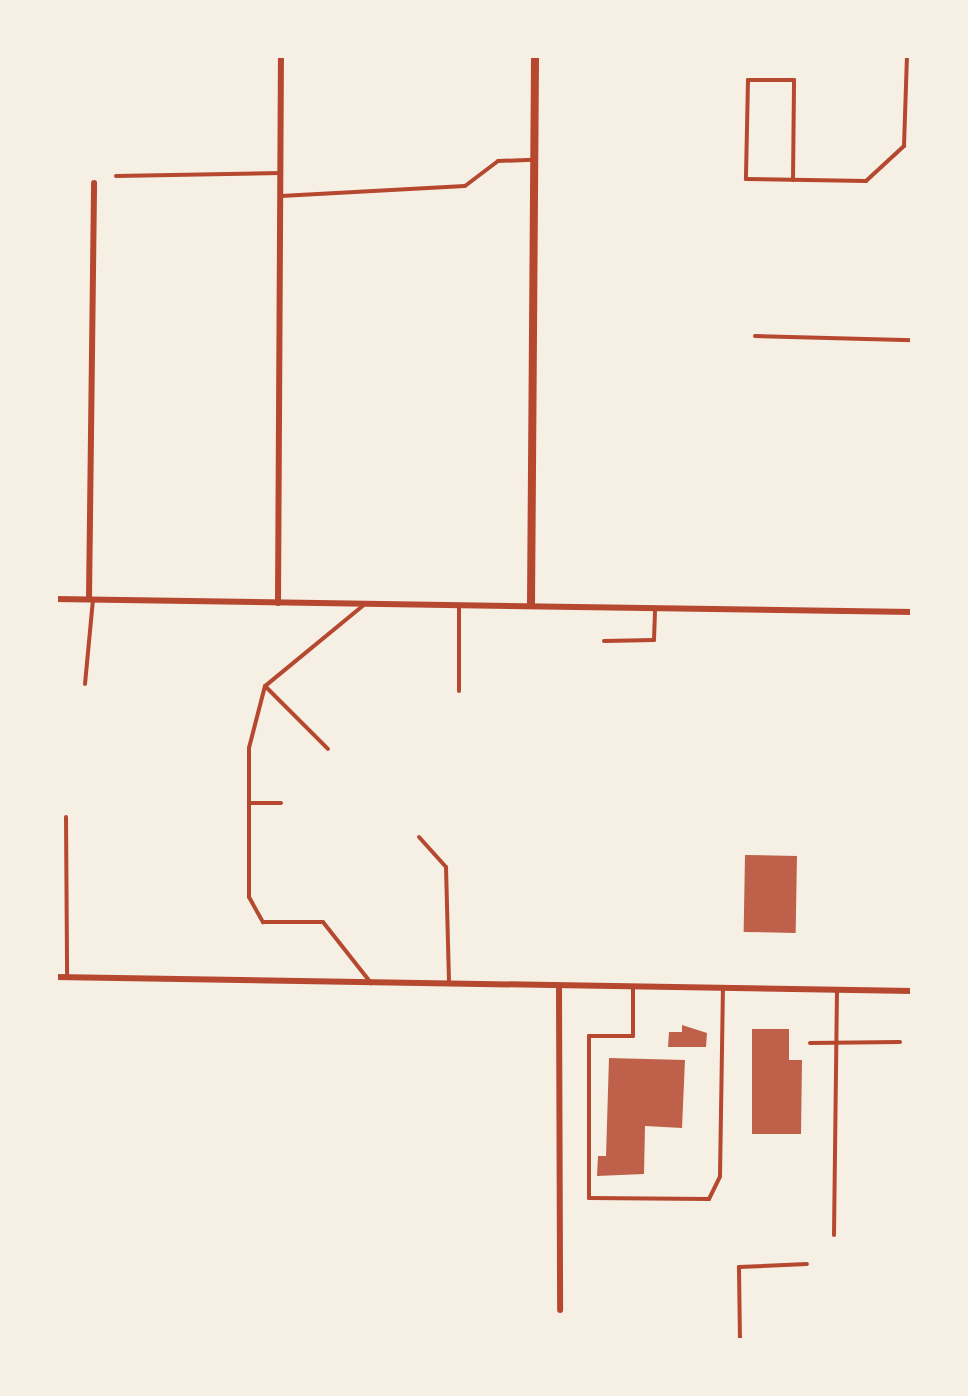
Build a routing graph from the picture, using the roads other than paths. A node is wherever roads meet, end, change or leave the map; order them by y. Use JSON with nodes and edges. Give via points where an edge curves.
{"nodes":[{"id":1,"x":281,"y":55,"type":"edge"},
{"id":2,"x":535,"y":55,"type":"edge"},
{"id":3,"x":907,"y":55,"type":"edge"},
{"id":4,"x":534,"y":160,"type":"junction"},
{"id":5,"x":281,"y":173,"type":"junction"},
{"id":6,"x":116,"y":176,"type":"dead end"},
{"id":7,"x":793,"y":180,"type":"junction"},
{"id":8,"x":94,"y":183,"type":"dead end"},
{"id":9,"x":281,"y":196,"type":"junction"},
{"id":10,"x":755,"y":336,"type":"dead end"},
{"id":11,"x":913,"y":340,"type":"edge"},
{"id":12,"x":55,"y":598,"type":"edge"},
{"id":13,"x":91,"y":599,"type":"junction"},
{"id":14,"x":278,"y":603,"type":"junction"},
{"id":15,"x":365,"y":604,"type":"junction"},
{"id":16,"x":460,"y":605,"type":"junction"},
{"id":17,"x":531,"y":605,"type":"junction"},
{"id":18,"x":654,"y":609,"type":"junction"},
{"id":19,"x":913,"y":612,"type":"edge"},
{"id":20,"x":604,"y":640,"type":"dead end"},
{"id":21,"x":85,"y":684,"type":"dead end"},
{"id":22,"x":265,"y":686,"type":"junction"},
{"id":23,"x":459,"y":691,"type":"dead end"},
{"id":24,"x":328,"y":750,"type":"dead end"},
{"id":25,"x":281,"y":802,"type":"dead end"},
{"id":26,"x":249,"y":803,"type":"junction"},
{"id":27,"x":66,"y":817,"type":"dead end"},
{"id":28,"x":420,"y":837,"type":"dead end"},
{"id":29,"x":55,"y":977,"type":"edge"},
{"id":30,"x":68,"y":978,"type":"junction"},
{"id":31,"x":371,"y":983,"type":"junction"},
{"id":32,"x":449,"y":984,"type":"junction"},
{"id":33,"x":559,"y":987,"type":"junction"},
{"id":34,"x":633,"y":988,"type":"junction"},
{"id":35,"x":723,"y":989,"type":"junction"},
{"id":36,"x":837,"y":990,"type":"junction"},
{"id":37,"x":913,"y":991,"type":"edge"},
{"id":38,"x":900,"y":1042,"type":"dead end"},
{"id":39,"x":810,"y":1043,"type":"dead end"},
{"id":40,"x":836,"y":1043,"type":"junction"},
{"id":41,"x":834,"y":1235,"type":"dead end"},
{"id":42,"x":807,"y":1264,"type":"dead end"},
{"id":43,"x":560,"y":1310,"type":"dead end"},
{"id":44,"x":740,"y":1341,"type":"edge"}],
"edges":[{"from":1,"to":5,"type":"street"},
{"from":2,"to":4,"type":"street"},
{"from":3,"to":7,"type":"lane","via":[[904,146],[866,181]]},
{"from":4,"to":9,"type":"lane","via":[[498,162],[464,186]]},
{"from":4,"to":17,"type":"street"},
{"from":5,"to":6,"type":"lane"},
{"from":5,"to":9,"type":"street"},
{"from":7,"to":7,"type":"lane","via":[[746,179],[748,80],[794,80]]},
{"from":8,"to":13,"type":"street"},
{"from":9,"to":14,"type":"street"},
{"from":10,"to":11,"type":"lane"},
{"from":12,"to":13,"type":"street"},
{"from":13,"to":14,"type":"street"},
{"from":13,"to":21,"type":"lane"},
{"from":14,"to":15,"type":"street"},
{"from":15,"to":16,"type":"street"},
{"from":15,"to":22,"type":"lane"},
{"from":16,"to":17,"type":"street"},
{"from":16,"to":23,"type":"lane"},
{"from":17,"to":18,"type":"street"},
{"from":18,"to":19,"type":"street"},
{"from":18,"to":20,"type":"lane","via":[[654,640]]},
{"from":22,"to":24,"type":"lane"},
{"from":22,"to":26,"type":"lane","via":[[249,748]]},
{"from":25,"to":26,"type":"lane"},
{"from":26,"to":31,"type":"lane","via":[[252,913],[263,922],[323,922]]},
{"from":27,"to":30,"type":"lane"},
{"from":28,"to":32,"type":"lane","via":[[446,867]]},
{"from":29,"to":30,"type":"street"},
{"from":30,"to":31,"type":"street"},
{"from":31,"to":32,"type":"street"},
{"from":32,"to":33,"type":"street"},
{"from":33,"to":34,"type":"street"},
{"from":33,"to":43,"type":"street"},
{"from":34,"to":35,"type":"street"},
{"from":34,"to":35,"type":"lane","via":[[633,1036],[589,1036],[589,1198],[709,1199],[720,1176]]},
{"from":35,"to":36,"type":"street"},
{"from":36,"to":37,"type":"street"},
{"from":36,"to":40,"type":"lane"},
{"from":38,"to":40,"type":"lane"},
{"from":39,"to":40,"type":"lane"},
{"from":40,"to":41,"type":"lane"},
{"from":42,"to":44,"type":"lane","via":[[739,1267]]}]}
